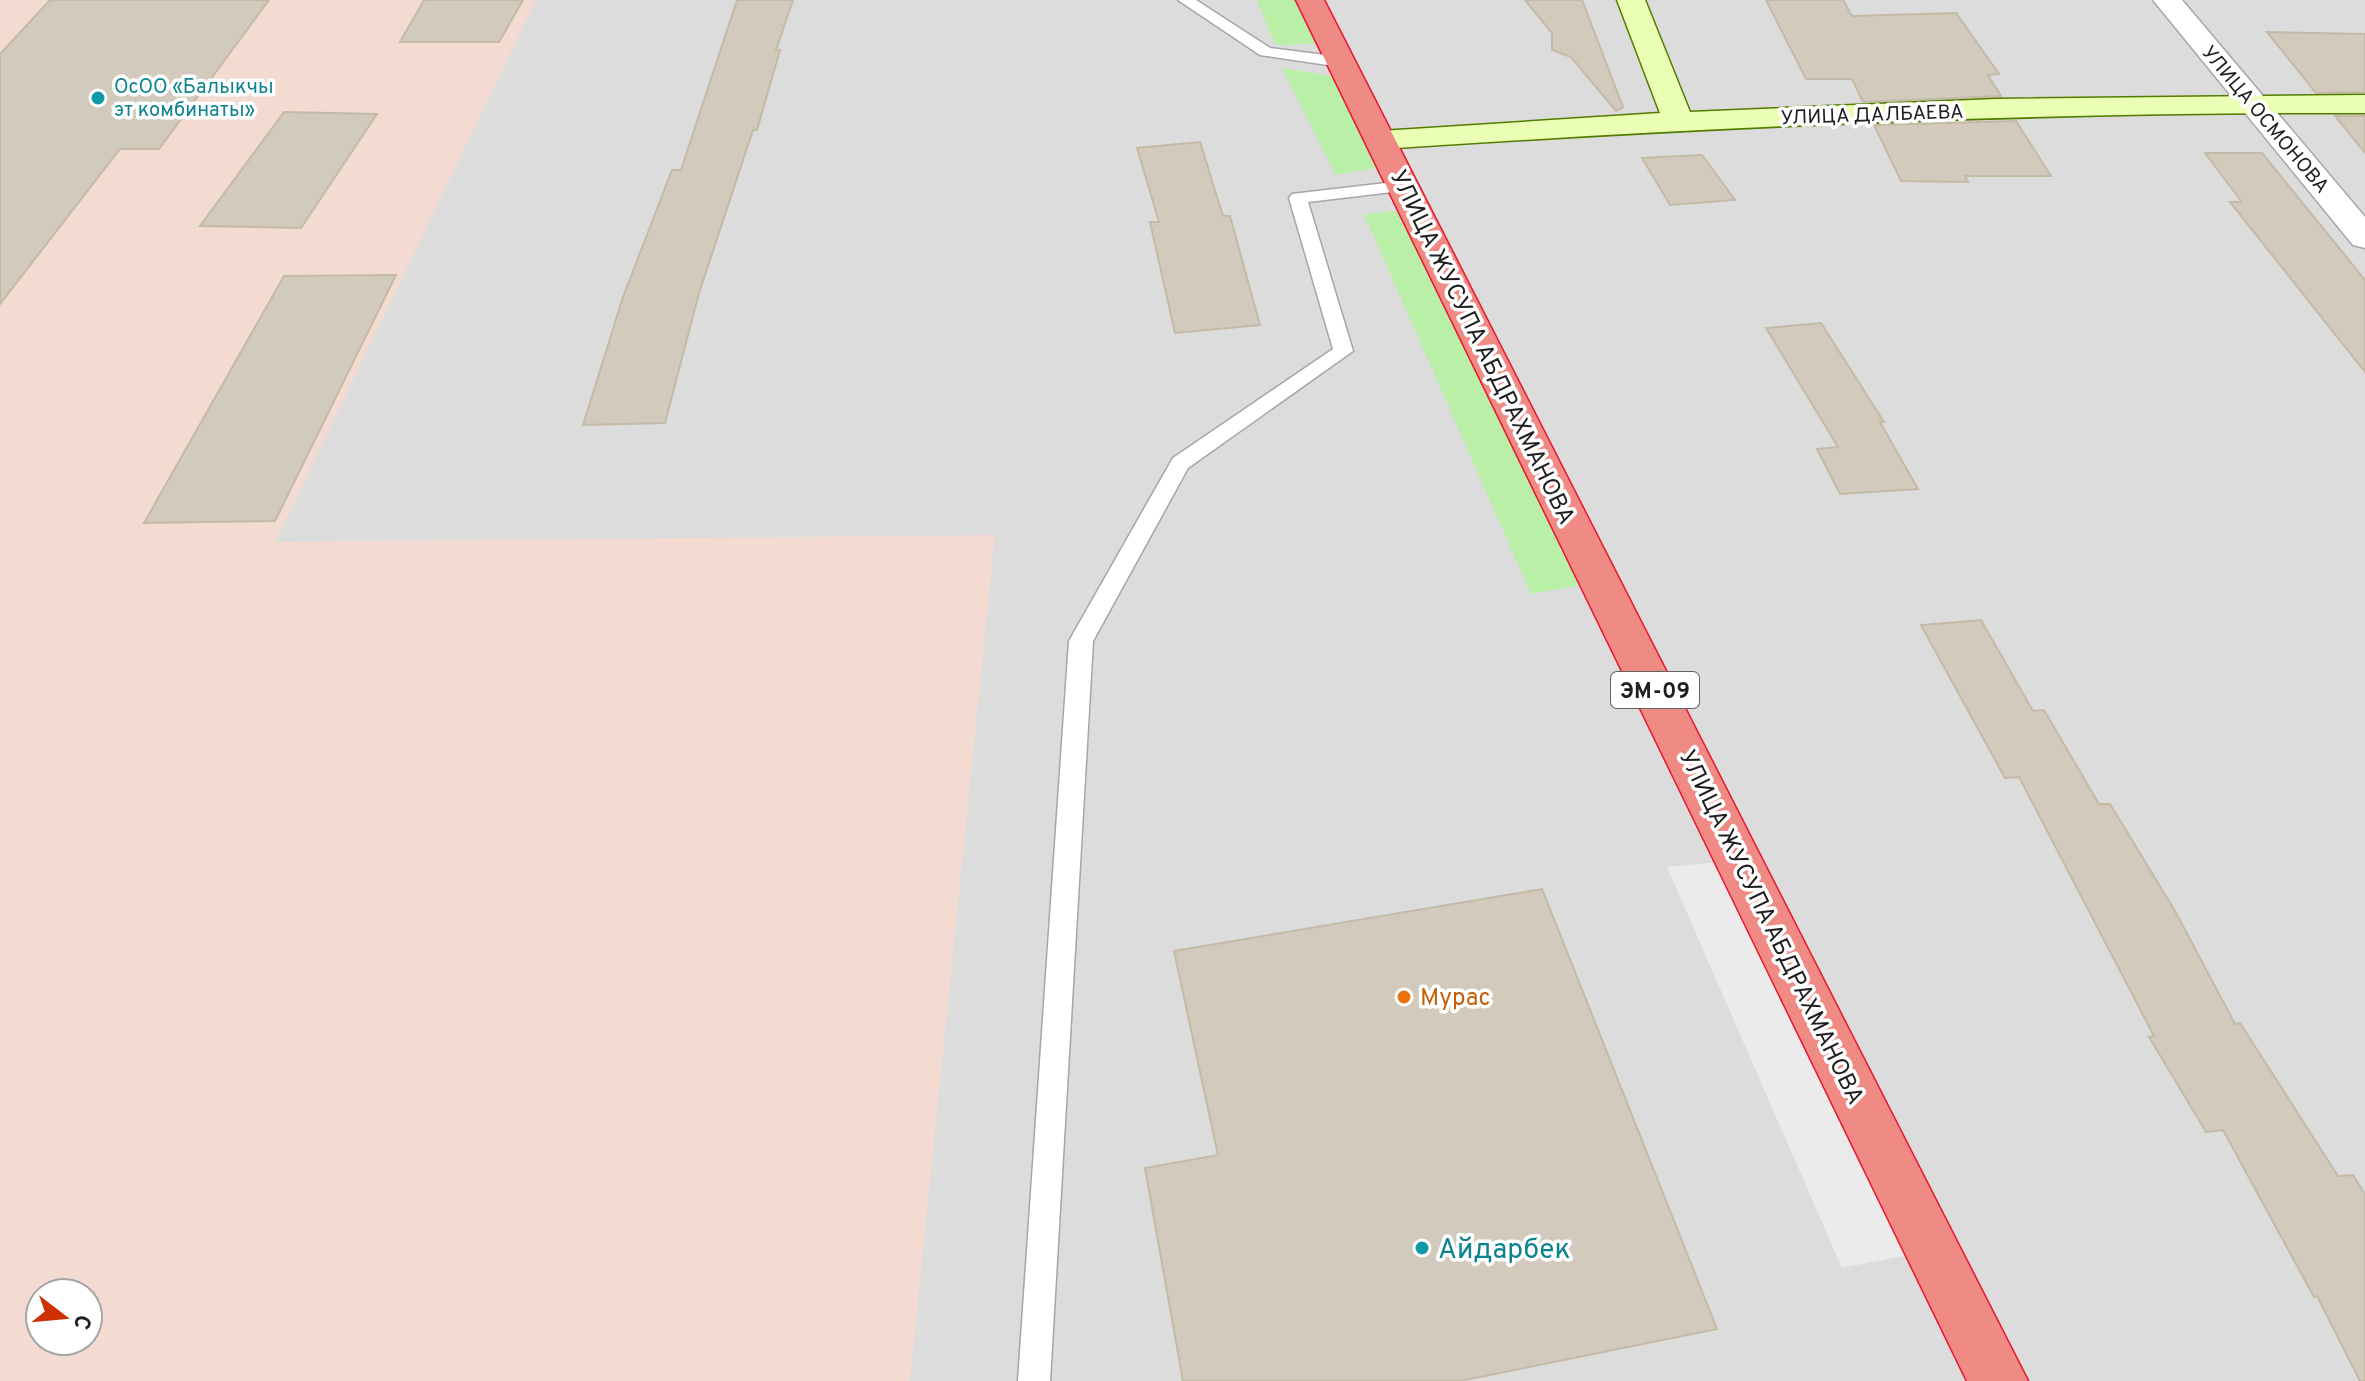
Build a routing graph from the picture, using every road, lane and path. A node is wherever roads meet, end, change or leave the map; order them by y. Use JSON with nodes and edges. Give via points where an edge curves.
{"nodes":[{"id":1,"x":1186,"y":0,"type":"edge"},
{"id":2,"x":1310,"y":0,"type":"edge"},
{"id":3,"x":1631,"y":0,"type":"edge"},
{"id":4,"x":2167,"y":0,"type":"edge"},
{"id":5,"x":1341,"y":62,"type":"junction"},
{"id":6,"x":2252,"y":103,"type":"junction"},
{"id":7,"x":2365,"y":104,"type":"edge"},
{"id":8,"x":1678,"y":119,"type":"junction"},
{"id":9,"x":1381,"y":140,"type":"junction"},
{"id":10,"x":1403,"y":186,"type":"junction"},
{"id":11,"x":2365,"y":238,"type":"edge"},
{"id":12,"x":1034,"y":1381,"type":"edge"},
{"id":13,"x":1998,"y":1381,"type":"edge"}],
"edges":[{"from":1,"to":5,"type":"lane","via":[[1266,52]]},
{"from":2,"to":5,"type":"highway","name":"УЛИЦА ЖУСУПА АБДРАХМАНОВА","number":"ЭМ-09"},
{"from":3,"to":8,"type":"street"},
{"from":4,"to":6,"type":"street","name":"УЛИЦА ОСМОНОВА"},
{"from":5,"to":9,"type":"highway","name":"УЛИЦА ЖУСУПА АБДРАХМАНОВА","number":"ЭМ-09"},
{"from":6,"to":7,"type":"street","name":"УЛИЦА ДАЛБАЕВА"},
{"from":6,"to":8,"type":"street","name":"УЛИЦА ДАЛБАЕВА"},
{"from":6,"to":11,"type":"street","name":"УЛИЦА ОСМОНОВА"},
{"from":8,"to":9,"type":"street","name":"УЛИЦА ДАЛБАЕВА"},
{"from":9,"to":10,"type":"highway","name":"УЛИЦА ЖУСУПА АБДРАХМАНОВА","number":"ЭМ-09"},
{"from":10,"to":12,"type":"lane","via":[[1298,198],[1343,351],[1180,463],[1081,641]]},
{"from":10,"to":13,"type":"highway","name":"УЛИЦА ЖУСУПА АБДРАХМАНОВА","number":"ЭМ-09"}]}
